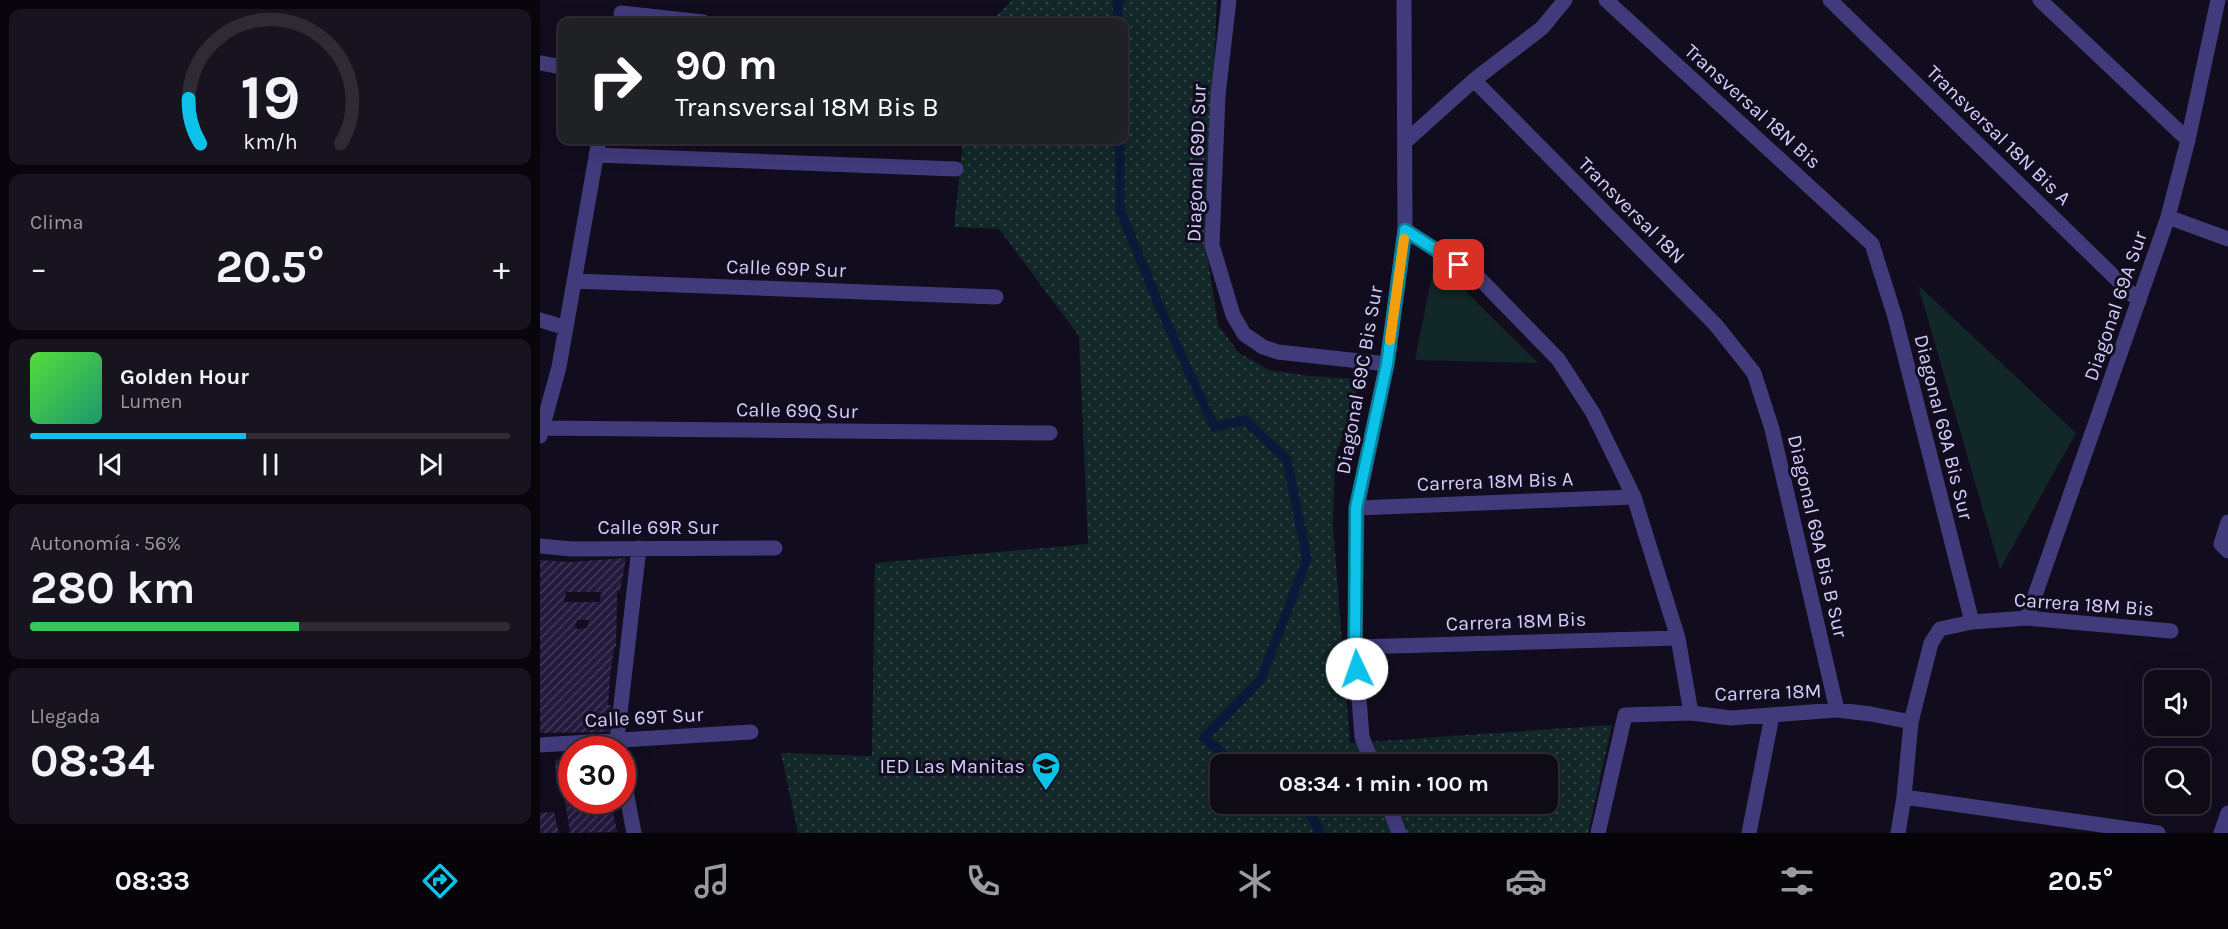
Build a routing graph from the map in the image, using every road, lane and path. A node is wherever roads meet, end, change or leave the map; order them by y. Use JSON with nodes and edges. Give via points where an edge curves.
{"nodes":[{"id":1,"x":1228,"y":0,"type":"edge"},
{"id":2,"x":1404,"y":0,"type":"edge"},
{"id":3,"x":1565,"y":0,"type":"edge"},
{"id":4,"x":1606,"y":0,"type":"edge"},
{"id":5,"x":1830,"y":0,"type":"edge"},
{"id":6,"x":2040,"y":0,"type":"edge"},
{"id":7,"x":2218,"y":0,"type":"edge"},
{"id":8,"x":621,"y":12,"type":"edge"},
{"id":9,"x":670,"y":18,"type":"edge"},
{"id":10,"x":540,"y":63,"type":"edge"},
{"id":11,"x":558,"y":65,"type":"edge"},
{"id":12,"x":1474,"y":80,"type":"junction"},
{"id":13,"x":2188,"y":140,"type":"junction"},
{"id":14,"x":1405,"y":142,"type":"junction"},
{"id":15,"x":597,"y":147,"type":"edge"},
{"id":16,"x":956,"y":169,"type":"dead end"},
{"id":17,"x":2168,"y":217,"type":"junction"},
{"id":18,"x":1405,"y":230,"type":"junction"},
{"id":19,"x":2228,"y":239,"type":"edge"},
{"id":20,"x":1872,"y":244,"type":"joint"},
{"id":21,"x":574,"y":281,"type":"junction"},
{"id":22,"x":996,"y":297,"type":"dead end"},
{"id":23,"x":2139,"y":300,"type":"junction"},
{"id":24,"x":540,"y":320,"type":"edge"},
{"id":25,"x":566,"y":328,"type":"junction"},
{"id":26,"x":1387,"y":364,"type":"junction"},
{"id":27,"x":1754,"y":373,"type":"joint"},
{"id":28,"x":542,"y":432,"type":"edge"},
{"id":29,"x":1050,"y":433,"type":"dead end"},
{"id":30,"x":1634,"y":497,"type":"junction"},
{"id":31,"x":1356,"y":508,"type":"junction"},
{"id":32,"x":2228,"y":522,"type":"edge"},
{"id":33,"x":540,"y":546,"type":"edge"},
{"id":34,"x":639,"y":548,"type":"junction"},
{"id":35,"x":775,"y":548,"type":"dead end"},
{"id":36,"x":2228,"y":551,"type":"edge"},
{"id":37,"x":2027,"y":618,"type":"junction"},
{"id":38,"x":1972,"y":622,"type":"junction"},
{"id":39,"x":2170,"y":631,"type":"dead end"},
{"id":40,"x":1678,"y":638,"type":"junction"},
{"id":41,"x":1355,"y":647,"type":"junction"},
{"id":42,"x":1837,"y":710,"type":"junction"},
{"id":43,"x":1691,"y":713,"type":"junction"},
{"id":44,"x":1772,"y":716,"type":"junction"},
{"id":45,"x":1911,"y":722,"type":"junction"},
{"id":46,"x":751,"y":732,"type":"dead end"},
{"id":47,"x":619,"y":736,"type":"edge"},
{"id":48,"x":636,"y":742,"type":"edge"},
{"id":49,"x":540,"y":745,"type":"edge"},
{"id":50,"x":558,"y":745,"type":"edge"},
{"id":51,"x":1369,"y":754,"type":"edge"},
{"id":52,"x":1904,"y":797,"type":"junction"},
{"id":53,"x":2228,"y":813,"type":"edge"},
{"id":54,"x":630,"y":814,"type":"edge"},
{"id":55,"x":1392,"y":814,"type":"edge"},
{"id":56,"x":634,"y":833,"type":"edge"},
{"id":57,"x":1399,"y":833,"type":"edge"},
{"id":58,"x":1598,"y":833,"type":"edge"},
{"id":59,"x":1749,"y":833,"type":"edge"},
{"id":60,"x":1898,"y":833,"type":"edge"},
{"id":61,"x":2158,"y":833,"type":"edge"},
{"id":62,"x":2221,"y":833,"type":"edge"}],
"edges":[{"from":1,"to":26,"type":"street","name":"Diagonal 69D Sur","via":[[1218,95],[1212,244],[1233,315],[1244,334],[1263,347],[1295,355]]},
{"from":2,"to":14,"type":"street","name":"Diagonal 69C Bis Sur"},
{"from":3,"to":12,"type":"street","via":[[1542,28]]},
{"from":4,"to":20,"type":"street","name":"Transversal 18N Bis"},
{"from":5,"to":23,"type":"street","name":"Transversal 18N Bis A"},
{"from":6,"to":13,"type":"street"},
{"from":7,"to":13,"type":"street","name":"Diagonal 69A Sur"},
{"from":8,"to":9,"type":"street"},
{"from":10,"to":11,"type":"street"},
{"from":12,"to":14,"type":"street"},
{"from":12,"to":27,"type":"street","name":"Transversal 18N","via":[[1715,324]]},
{"from":13,"to":17,"type":"street","name":"Diagonal 69A Sur"},
{"from":14,"to":18,"type":"street","name":"Diagonal 69C Bis Sur"},
{"from":15,"to":16,"type":"street"},
{"from":15,"to":21,"type":"street"},
{"from":17,"to":19,"type":"street"},
{"from":17,"to":23,"type":"street","name":"Diagonal 69A Sur"},
{"from":18,"to":26,"type":"street","name":"Diagonal 69C Bis Sur"},
{"from":18,"to":30,"type":"street","via":[[1477,276],[1558,359],[1593,413]]},
{"from":20,"to":38,"type":"street","name":"Diagonal 69A Bis Sur","via":[[1895,317]]},
{"from":21,"to":22,"type":"street","name":"Calle 69P Sur"},
{"from":21,"to":25,"type":"street"},
{"from":23,"to":37,"type":"street","name":"Diagonal 69A Sur"},
{"from":24,"to":25,"type":"street"},
{"from":25,"to":28,"type":"street"},
{"from":26,"to":31,"type":"street","name":"Diagonal 69C Bis Sur"},
{"from":27,"to":42,"type":"street","name":"Diagonal 69A Bis B Sur","via":[[1772,429]]},
{"from":28,"to":29,"type":"street","name":"Calle 69Q Sur"},
{"from":30,"to":31,"type":"street","name":"Carrera 18M Bis A"},
{"from":30,"to":40,"type":"street"},
{"from":31,"to":41,"type":"street","name":"Diagonal 69C Bis Sur"},
{"from":32,"to":36,"type":"street","via":[[2221,544]]},
{"from":33,"to":34,"type":"street","name":"Calle 69R Sur"},
{"from":34,"to":35,"type":"street","name":"Calle 69R Sur"},
{"from":34,"to":47,"type":"street"},
{"from":37,"to":38,"type":"street","name":"Carrera 18M Bis"},
{"from":37,"to":39,"type":"street","name":"Carrera 18M Bis"},
{"from":38,"to":45,"type":"street","name":"Carrera 18M Bis","via":[[1940,629],[1931,643]]},
{"from":40,"to":41,"type":"street","name":"Carrera 18M Bis"},
{"from":40,"to":43,"type":"street"},
{"from":41,"to":51,"type":"street","name":"Diagonal 69C Bis Sur","via":[[1362,736]]},
{"from":42,"to":44,"type":"street","name":"Carrera 18M"},
{"from":42,"to":45,"type":"street","name":"Carrera 18M"},
{"from":43,"to":44,"type":"street","name":"Carrera 18M","via":[[1731,718]]},
{"from":43,"to":58,"type":"street","name":"Carrera 18M","via":[[1625,715]]},
{"from":44,"to":59,"type":"street"},
{"from":45,"to":52,"type":"street"},
{"from":46,"to":48,"type":"street","name":"Calle 69T Sur"},
{"from":49,"to":50,"type":"street","name":"Calle 69T Sur"},
{"from":52,"to":60,"type":"street"},
{"from":52,"to":61,"type":"street"},
{"from":53,"to":62,"type":"street"},
{"from":54,"to":56,"type":"street"},
{"from":55,"to":57,"type":"street"}]}
